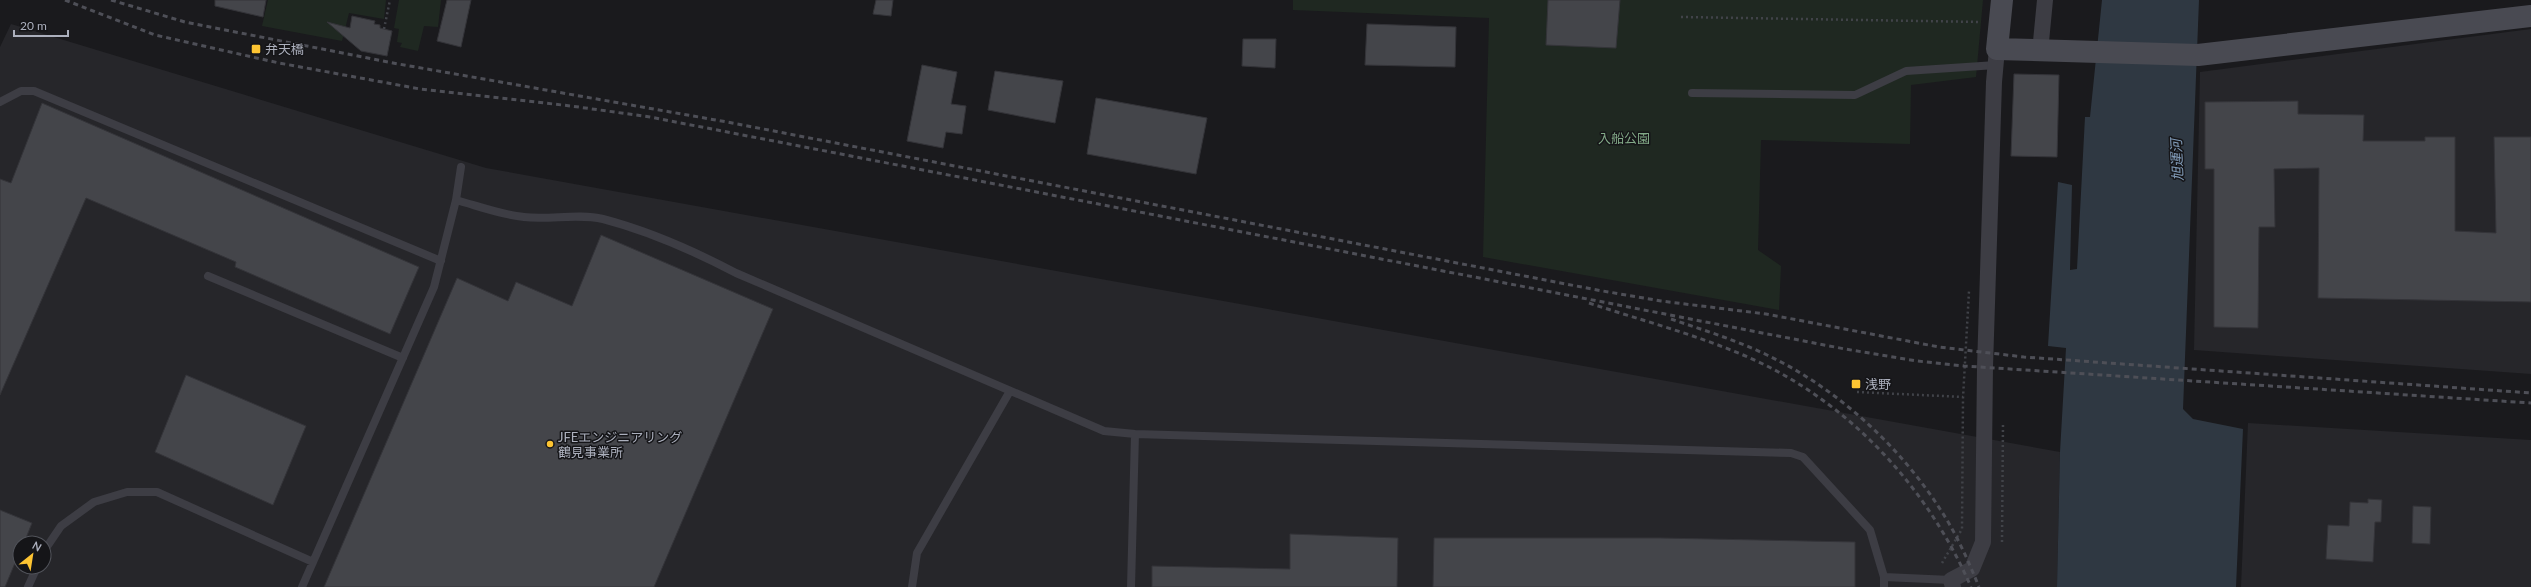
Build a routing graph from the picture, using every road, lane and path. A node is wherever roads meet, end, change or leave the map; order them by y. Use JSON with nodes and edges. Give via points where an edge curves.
{"nodes":[{"id":1,"x":390,"y":0,"type":"edge"},
{"id":2,"x":2002,"y":0,"type":"edge"},
{"id":3,"x":2045,"y":0,"type":"edge"},
{"id":4,"x":2531,"y":16,"type":"edge"},
{"id":5,"x":1681,"y":17,"type":"dead end"},
{"id":6,"x":1986,"y":22,"type":"dead end"},
{"id":7,"x":384,"y":29,"type":"dead end"},
{"id":8,"x":2040,"y":52,"type":"junction"},
{"id":9,"x":1997,"y":57,"type":"junction"},
{"id":10,"x":1692,"y":93,"type":"dead end"},
{"id":11,"x":0,"y":102,"type":"edge"},
{"id":12,"x":461,"y":167,"type":"dead end"},
{"id":13,"x":456,"y":200,"type":"junction"},
{"id":14,"x":441,"y":261,"type":"junction"},
{"id":15,"x":208,"y":276,"type":"dead end"},
{"id":16,"x":403,"y":358,"type":"junction"},
{"id":17,"x":1010,"y":391,"type":"junction"},
{"id":18,"x":1857,"y":392,"type":"dead end"},
{"id":19,"x":1963,"y":398,"type":"dead end"},
{"id":20,"x":1135,"y":434,"type":"junction"},
{"id":21,"x":52,"y":539,"type":"edge"},
{"id":22,"x":313,"y":562,"type":"junction"},
{"id":23,"x":33,"y":575,"type":"edge"},
{"id":24,"x":1884,"y":576,"type":"junction"},
{"id":25,"x":1952,"y":584,"type":"edge"},
{"id":26,"x":28,"y":587,"type":"edge"},
{"id":27,"x":302,"y":587,"type":"edge"},
{"id":28,"x":912,"y":587,"type":"edge"},
{"id":29,"x":1132,"y":587,"type":"edge"},
{"id":30,"x":1884,"y":587,"type":"edge"}],
"edges":[{"from":1,"to":7,"type":"path"},
{"from":2,"to":9,"type":"street"},
{"from":3,"to":8,"type":"street"},
{"from":4,"to":8,"type":"street","via":[[2198,55]]},
{"from":5,"to":6,"type":"path"},
{"from":8,"to":9,"type":"street"},
{"from":9,"to":10,"type":"lane","via":[[1906,71],[1855,95]]},
{"from":9,"to":25,"type":"street","via":[[1985,367],[1983,542],[1972,569]]},
{"from":11,"to":14,"type":"lane","via":[[21,91],[34,91]]},
{"from":12,"to":13,"type":"lane"},
{"from":13,"to":14,"type":"lane"},
{"from":13,"to":17,"type":"lane","via":[[523,217],[603,219],[648,234],[696,252],[743,276]]},
{"from":14,"to":16,"type":"lane","via":[[434,287]]},
{"from":15,"to":16,"type":"lane"},
{"from":16,"to":22,"type":"lane"},
{"from":17,"to":20,"type":"lane","via":[[1104,431]]},
{"from":17,"to":28,"type":"lane","via":[[917,553]]},
{"from":18,"to":19,"type":"path"},
{"from":20,"to":24,"type":"lane","via":[[1791,453],[1803,457],[1870,530]]},
{"from":20,"to":29,"type":"lane"},
{"from":21,"to":22,"type":"lane","via":[[61,526],[94,502],[127,492],[158,492]]},
{"from":22,"to":27,"type":"lane"},
{"from":23,"to":26,"type":"lane"},
{"from":24,"to":25,"type":"lane"},
{"from":24,"to":30,"type":"lane"}]}
